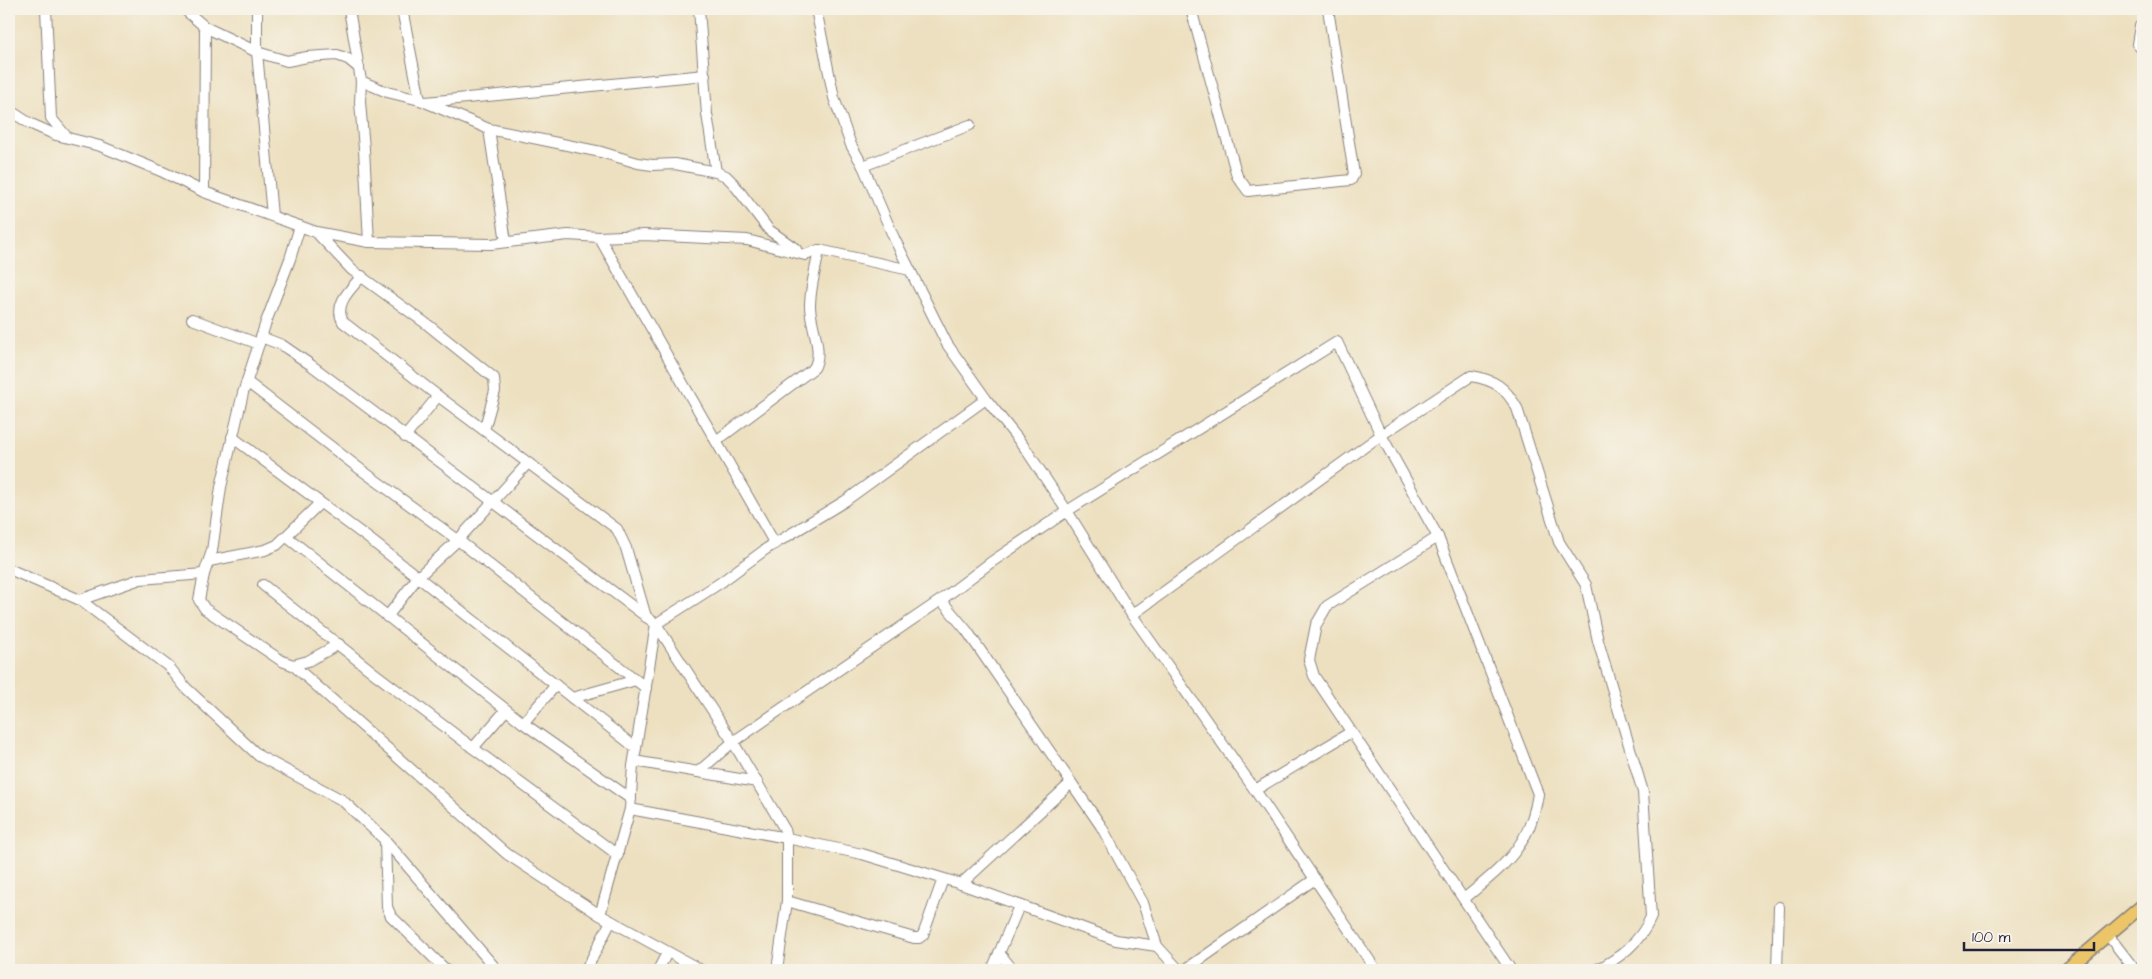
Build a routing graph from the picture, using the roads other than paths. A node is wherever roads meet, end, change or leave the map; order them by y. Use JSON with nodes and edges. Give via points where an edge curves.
{"nodes":[{"id":1,"x":46,"y":9,"type":"edge"},
{"id":2,"x":184,"y":9,"type":"edge"},
{"id":3,"x":257,"y":9,"type":"edge"},
{"id":4,"x":349,"y":9,"type":"edge"},
{"id":5,"x":402,"y":9,"type":"edge"},
{"id":6,"x":699,"y":9,"type":"edge"},
{"id":7,"x":816,"y":9,"type":"edge"},
{"id":8,"x":1191,"y":9,"type":"edge"},
{"id":9,"x":1328,"y":9,"type":"edge"},
{"id":10,"x":2143,"y":24,"type":"edge"},
{"id":11,"x":205,"y":26,"type":"junction"},
{"id":12,"x":2143,"y":50,"type":"edge"},
{"id":13,"x":257,"y":52,"type":"junction"},
{"id":14,"x":359,"y":68,"type":"junction"},
{"id":15,"x":705,"y":75,"type":"junction"},
{"id":16,"x":361,"y":81,"type":"junction"},
{"id":17,"x":422,"y":101,"type":"junction"},
{"id":18,"x":9,"y":110,"type":"edge"},
{"id":19,"x":970,"y":125,"type":"dead end"},
{"id":20,"x":489,"y":129,"type":"junction"},
{"id":21,"x":66,"y":136,"type":"junction"},
{"id":22,"x":862,"y":166,"type":"junction"},
{"id":23,"x":716,"y":172,"type":"junction"},
{"id":24,"x":204,"y":192,"type":"junction"},
{"id":25,"x":272,"y":216,"type":"junction"},
{"id":26,"x":300,"y":226,"type":"junction"},
{"id":27,"x":316,"y":232,"type":"junction"},
{"id":28,"x":600,"y":237,"type":"junction"},
{"id":29,"x":369,"y":242,"type":"junction"},
{"id":30,"x":506,"y":242,"type":"junction"},
{"id":31,"x":818,"y":250,"type":"junction"},
{"id":32,"x":805,"y":255,"type":"junction"},
{"id":33,"x":910,"y":270,"type":"junction"},
{"id":34,"x":362,"y":276,"type":"junction"},
{"id":35,"x":192,"y":319,"type":"dead end"},
{"id":36,"x":260,"y":340,"type":"junction"},
{"id":37,"x":247,"y":382,"type":"junction"},
{"id":38,"x":438,"y":396,"type":"junction"},
{"id":39,"x":986,"y":399,"type":"junction"},
{"id":40,"x":484,"y":430,"type":"junction"},
{"id":41,"x":1381,"y":435,"type":"junction"},
{"id":42,"x":405,"y":437,"type":"junction"},
{"id":43,"x":232,"y":438,"type":"junction"},
{"id":44,"x":716,"y":441,"type":"junction"},
{"id":45,"x":528,"y":463,"type":"junction"},
{"id":46,"x":320,"y":503,"type":"junction"},
{"id":47,"x":493,"y":503,"type":"junction"},
{"id":48,"x":1067,"y":511,"type":"junction"},
{"id":49,"x":287,"y":537,"type":"junction"},
{"id":50,"x":1438,"y":537,"type":"junction"},
{"id":51,"x":458,"y":540,"type":"junction"},
{"id":52,"x":775,"y":544,"type":"junction"},
{"id":53,"x":209,"y":561,"type":"junction"},
{"id":54,"x":9,"y":569,"type":"edge"},
{"id":55,"x":204,"y":574,"type":"junction"},
{"id":56,"x":418,"y":577,"type":"junction"},
{"id":57,"x":263,"y":584,"type":"dead end"},
{"id":58,"x":80,"y":600,"type":"junction"},
{"id":59,"x":941,"y":600,"type":"junction"},
{"id":60,"x":1132,"y":615,"type":"junction"},
{"id":61,"x":387,"y":617,"type":"junction"},
{"id":62,"x":646,"y":617,"type":"junction"},
{"id":63,"x":656,"y":624,"type":"junction"},
{"id":64,"x":339,"y":644,"type":"junction"},
{"id":65,"x":293,"y":665,"type":"junction"},
{"id":66,"x":636,"y":680,"type":"junction"},
{"id":67,"x":556,"y":685,"type":"junction"},
{"id":68,"x":646,"y":688,"type":"junction"},
{"id":69,"x":572,"y":698,"type":"junction"},
{"id":70,"x":506,"y":710,"type":"junction"},
{"id":71,"x":523,"y":723,"type":"junction"},
{"id":72,"x":1351,"y":732,"type":"junction"},
{"id":73,"x":733,"y":742,"type":"junction"},
{"id":74,"x":472,"y":748,"type":"junction"},
{"id":75,"x":636,"y":748,"type":"junction"},
{"id":76,"x":634,"y":761,"type":"junction"},
{"id":77,"x":698,"y":772,"type":"junction"},
{"id":78,"x":757,"y":782,"type":"junction"},
{"id":79,"x":1071,"y":783,"type":"junction"},
{"id":80,"x":1255,"y":790,"type":"junction"},
{"id":81,"x":631,"y":804,"type":"junction"},
{"id":82,"x":787,"y":838,"type":"junction"},
{"id":83,"x":385,"y":840,"type":"junction"},
{"id":84,"x":618,"y":855,"type":"junction"},
{"id":85,"x":943,"y":879,"type":"junction"},
{"id":86,"x":1315,"y":879,"type":"junction"},
{"id":87,"x":961,"y":884,"type":"junction"},
{"id":88,"x":1464,"y":899,"type":"junction"},
{"id":89,"x":787,"y":901,"type":"junction"},
{"id":90,"x":2143,"y":905,"type":"edge"},
{"id":91,"x":1019,"y":906,"type":"junction"},
{"id":92,"x":1779,"y":907,"type":"dead end"},
{"id":93,"x":600,"y":915,"type":"junction"},
{"id":94,"x":611,"y":921,"type":"junction"},
{"id":95,"x":2108,"y":934,"type":"junction"},
{"id":96,"x":1157,"y":946,"type":"junction"},
{"id":97,"x":667,"y":953,"type":"junction"},
{"id":98,"x":999,"y":953,"type":"junction"},
{"id":99,"x":446,"y":970,"type":"edge"},
{"id":100,"x":497,"y":970,"type":"edge"},
{"id":101,"x":586,"y":970,"type":"edge"},
{"id":102,"x":658,"y":970,"type":"edge"},
{"id":103,"x":701,"y":970,"type":"edge"},
{"id":104,"x":776,"y":970,"type":"edge"},
{"id":105,"x":992,"y":970,"type":"edge"},
{"id":106,"x":1013,"y":970,"type":"edge"},
{"id":107,"x":1179,"y":970,"type":"edge"},
{"id":108,"x":1185,"y":970,"type":"edge"},
{"id":109,"x":1376,"y":970,"type":"edge"},
{"id":110,"x":1512,"y":970,"type":"edge"},
{"id":111,"x":1596,"y":970,"type":"edge"},
{"id":112,"x":1776,"y":970,"type":"edge"},
{"id":113,"x":2066,"y":970,"type":"edge"},
{"id":114,"x":2135,"y":970,"type":"edge"}],
"edges":[{"from":1,"to":21,"type":"street","via":[[51,118]]},
{"from":2,"to":11,"type":"street"},
{"from":3,"to":13,"type":"street"},
{"from":4,"to":14,"type":"street"},
{"from":5,"to":17,"type":"street"},
{"from":6,"to":15,"type":"street"},
{"from":7,"to":22,"type":"street","via":[[834,98],[850,145]]},
{"from":8,"to":9,"type":"street","via":[[1237,176],[1248,191],[1351,180],[1354,174]]},
{"from":10,"to":12,"type":"street","via":[[2137,44]]},
{"from":11,"to":13,"type":"street"},
{"from":11,"to":24,"type":"street"},
{"from":13,"to":14,"type":"street","via":[[287,61],[337,55]]},
{"from":13,"to":25,"type":"street"},
{"from":14,"to":16,"type":"street"},
{"from":15,"to":17,"type":"street"},
{"from":15,"to":23,"type":"street"},
{"from":16,"to":17,"type":"street"},
{"from":16,"to":29,"type":"street"},
{"from":17,"to":20,"type":"street"},
{"from":18,"to":21,"type":"street","via":[[29,123]]},
{"from":19,"to":22,"type":"street"},
{"from":20,"to":23,"type":"street","via":[[638,163],[675,164]]},
{"from":20,"to":30,"type":"street"},
{"from":21,"to":24,"type":"street","via":[[100,146]]},
{"from":22,"to":33,"type":"street"},
{"from":23,"to":32,"type":"street","via":[[733,183],[769,230]]},
{"from":24,"to":25,"type":"street"},
{"from":25,"to":26,"type":"street"},
{"from":26,"to":27,"type":"street"},
{"from":26,"to":36,"type":"street"},
{"from":27,"to":29,"type":"street"},
{"from":27,"to":34,"type":"street","via":[[352,270]]},
{"from":28,"to":30,"type":"street","via":[[568,235]]},
{"from":28,"to":32,"type":"street","via":[[644,235],[747,240]]},
{"from":28,"to":44,"type":"street"},
{"from":29,"to":30,"type":"street"},
{"from":31,"to":32,"type":"street"},
{"from":31,"to":33,"type":"street"},
{"from":31,"to":44,"type":"street","via":[[810,305],[818,362]]},
{"from":33,"to":39,"type":"street","via":[[947,344]]},
{"from":34,"to":38,"type":"street","via":[[343,299],[340,312],[343,322]]},
{"from":34,"to":40,"type":"street","via":[[494,378],[495,391]]},
{"from":35,"to":36,"type":"street"},
{"from":36,"to":37,"type":"street"},
{"from":36,"to":42,"type":"street","via":[[282,345]]},
{"from":37,"to":43,"type":"street"},
{"from":37,"to":51,"type":"street"},
{"from":38,"to":40,"type":"street"},
{"from":38,"to":42,"type":"street"},
{"from":39,"to":48,"type":"street","via":[[1025,448]]},
{"from":39,"to":52,"type":"street","via":[[846,501]]},
{"from":40,"to":45,"type":"street"},
{"from":41,"to":48,"type":"street","via":[[1337,342]]},
{"from":41,"to":50,"type":"street"},
{"from":41,"to":60,"type":"street"},
{"from":41,"to":111,"type":"street","via":[[1471,376],[1490,379],[1508,392],[1517,408],[1559,542],[1586,585],[1598,642],[1643,792],[1651,917],[1645,931],[1631,946]]},
{"from":42,"to":47,"type":"street"},
{"from":43,"to":46,"type":"street"},
{"from":43,"to":53,"type":"street"},
{"from":44,"to":52,"type":"street"},
{"from":45,"to":47,"type":"street"},
{"from":45,"to":62,"type":"street","via":[[617,529],[626,548]]},
{"from":46,"to":49,"type":"street"},
{"from":46,"to":56,"type":"street"},
{"from":47,"to":51,"type":"street"},
{"from":47,"to":62,"type":"street"},
{"from":48,"to":59,"type":"street"},
{"from":48,"to":60,"type":"street"},
{"from":49,"to":53,"type":"street","via":[[265,550]]},
{"from":49,"to":61,"type":"street"},
{"from":50,"to":72,"type":"street","via":[[1327,606],[1316,625],[1309,660],[1314,676]]},
{"from":50,"to":88,"type":"street","via":[[1538,794],[1527,837],[1506,863]]},
{"from":51,"to":56,"type":"street"},
{"from":51,"to":66,"type":"street"},
{"from":52,"to":63,"type":"street"},
{"from":53,"to":55,"type":"street"},
{"from":54,"to":58,"type":"street"},
{"from":55,"to":58,"type":"street","via":[[140,579]]},
{"from":55,"to":65,"type":"street","via":[[199,600],[205,609],[282,661]]},
{"from":56,"to":61,"type":"street"},
{"from":56,"to":67,"type":"street"},
{"from":57,"to":64,"type":"street"},
{"from":58,"to":83,"type":"street","via":[[170,667],[186,688],[259,756],[342,800]]},
{"from":59,"to":73,"type":"street"},
{"from":59,"to":79,"type":"street","via":[[967,631]]},
{"from":60,"to":80,"type":"street"},
{"from":61,"to":70,"type":"street"},
{"from":62,"to":63,"type":"street"},
{"from":63,"to":68,"type":"street"},
{"from":63,"to":73,"type":"street"},
{"from":64,"to":65,"type":"street","via":[[308,661]]},
{"from":64,"to":74,"type":"street"},
{"from":65,"to":93,"type":"street","via":[[508,854]]},
{"from":66,"to":68,"type":"street"},
{"from":66,"to":69,"type":"street"},
{"from":67,"to":69,"type":"street"},
{"from":67,"to":71,"type":"street"},
{"from":68,"to":75,"type":"street"},
{"from":69,"to":75,"type":"street"},
{"from":70,"to":71,"type":"street"},
{"from":70,"to":74,"type":"street"},
{"from":71,"to":81,"type":"street"},
{"from":72,"to":80,"type":"street"},
{"from":72,"to":88,"type":"street"},
{"from":73,"to":77,"type":"street"},
{"from":73,"to":78,"type":"street"},
{"from":74,"to":84,"type":"street"},
{"from":75,"to":76,"type":"street"},
{"from":76,"to":77,"type":"street"},
{"from":76,"to":81,"type":"street"},
{"from":77,"to":78,"type":"street"},
{"from":78,"to":82,"type":"street"},
{"from":79,"to":87,"type":"street"},
{"from":79,"to":96,"type":"street","via":[[1101,826],[1143,903]]},
{"from":80,"to":86,"type":"street"},
{"from":81,"to":82,"type":"street"},
{"from":81,"to":84,"type":"street"},
{"from":82,"to":85,"type":"street","via":[[862,854]]},
{"from":82,"to":89,"type":"street"},
{"from":83,"to":99,"type":"street","via":[[386,907],[391,916]]},
{"from":83,"to":100,"type":"street"},
{"from":84,"to":93,"type":"street"},
{"from":85,"to":87,"type":"street"},
{"from":85,"to":89,"type":"street","via":[[923,935],[919,938]]},
{"from":86,"to":108,"type":"street"},
{"from":86,"to":109,"type":"street"},
{"from":87,"to":91,"type":"street"},
{"from":88,"to":110,"type":"street"},
{"from":89,"to":104,"type":"street"},
{"from":90,"to":95,"type":"main road"},
{"from":91,"to":96,"type":"street","via":[[1116,940]]},
{"from":91,"to":98,"type":"street"},
{"from":92,"to":112,"type":"street"},
{"from":93,"to":94,"type":"street"},
{"from":94,"to":97,"type":"street"},
{"from":94,"to":101,"type":"street"},
{"from":95,"to":113,"type":"main road"},
{"from":95,"to":114,"type":"street"},
{"from":96,"to":107,"type":"street"},
{"from":97,"to":102,"type":"street"},
{"from":97,"to":103,"type":"street"},
{"from":98,"to":105,"type":"street"},
{"from":98,"to":106,"type":"street"}]}
